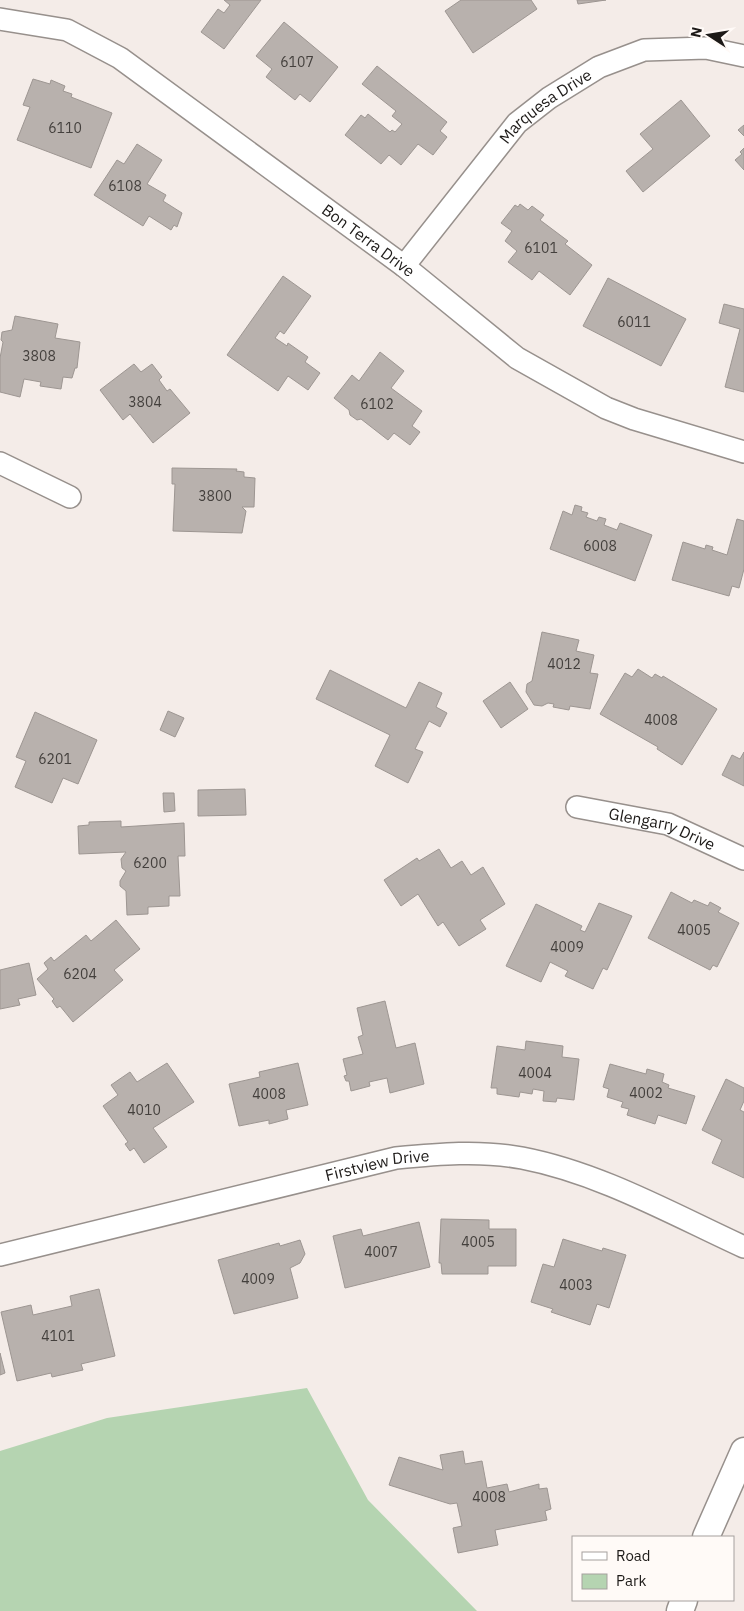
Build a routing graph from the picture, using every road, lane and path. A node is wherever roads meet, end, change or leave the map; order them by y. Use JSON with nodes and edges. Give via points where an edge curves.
{"nodes":[{"id":1,"x":0,"y":20,"type":"edge"},
{"id":2,"x":744,"y":56,"type":"edge"},
{"id":3,"x":404,"y":266,"type":"junction"},
{"id":4,"x":744,"y":452,"type":"edge"},
{"id":5,"x":0,"y":463,"type":"edge"},
{"id":6,"x":70,"y":497,"type":"dead end"},
{"id":7,"x":577,"y":807,"type":"dead end"},
{"id":8,"x":744,"y":859,"type":"edge"},
{"id":9,"x":744,"y":1247,"type":"edge"},
{"id":10,"x":0,"y":1254,"type":"edge"},
{"id":11,"x":744,"y":1451,"type":"edge"},
{"id":12,"x":706,"y":1536,"type":"edge"}],
"edges":[{"from":1,"to":3,"type":"street","name":"Bon Terra Drive","via":[[67,30],[120,58]]},
{"from":2,"to":3,"type":"street","name":"Marquesa Drive","via":[[706,48],[644,50],[599,67],[517,123]]},
{"from":3,"to":4,"type":"street","name":"Bon Terra Drive","via":[[517,358],[606,408]]},
{"from":5,"to":6,"type":"street"},
{"from":7,"to":8,"type":"street","name":"Glengarry Drive","via":[[668,824]]},
{"from":9,"to":10,"type":"street","name":"Firstview Drive","via":[[585,1174],[521,1157],[453,1152],[396,1158]]},
{"from":11,"to":12,"type":"street"}]}
